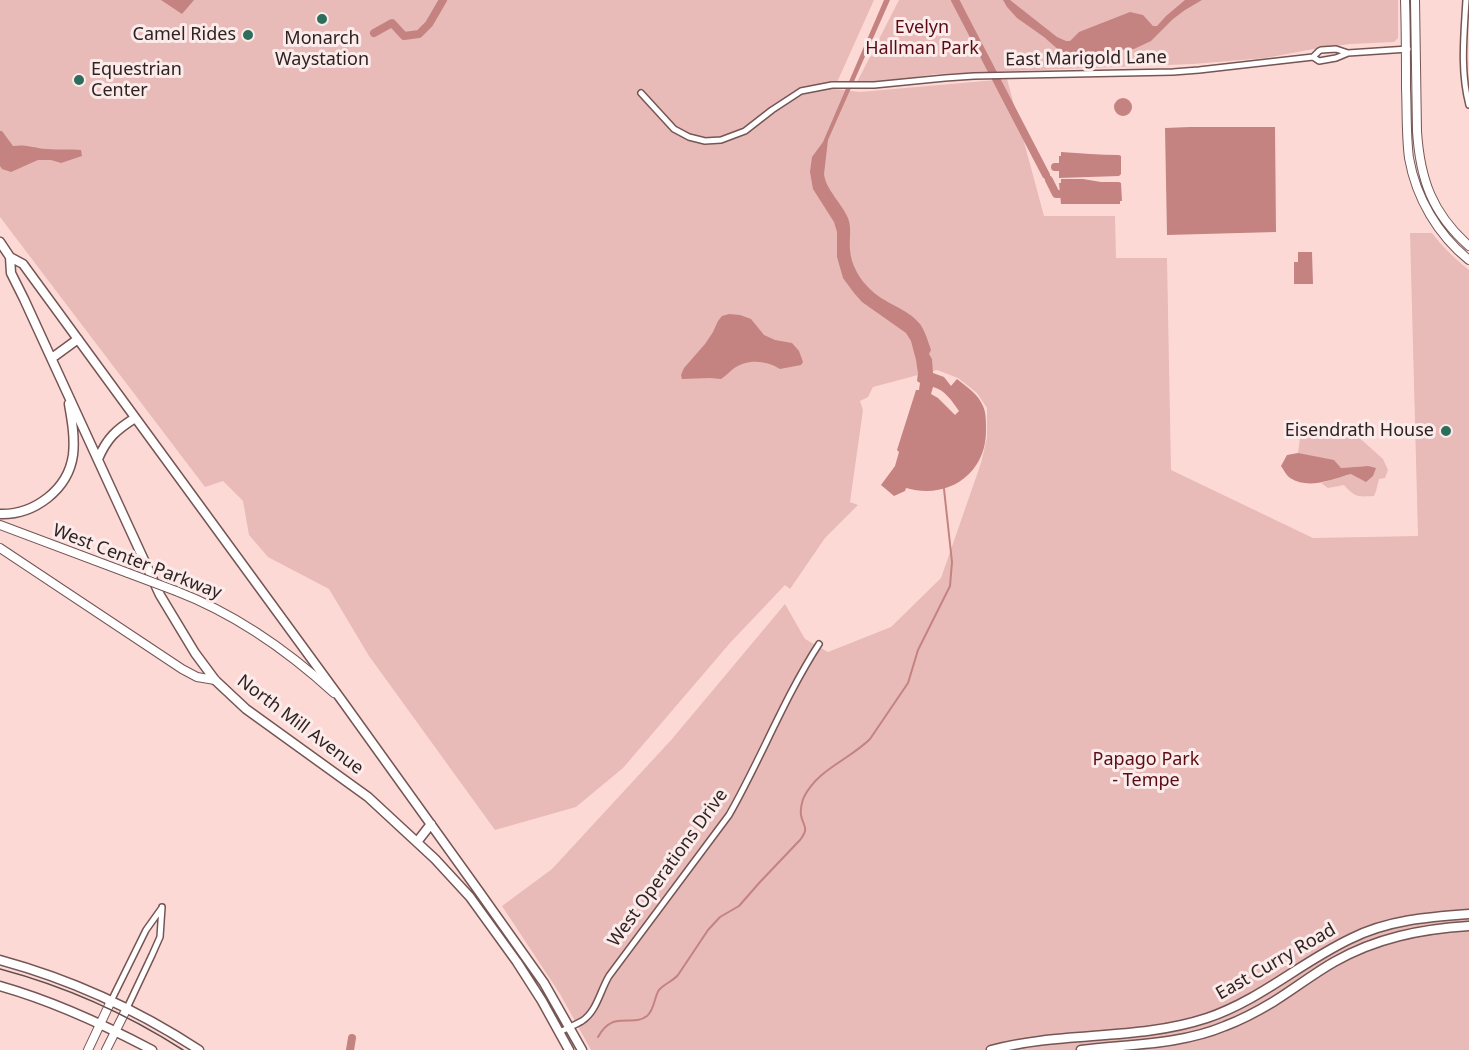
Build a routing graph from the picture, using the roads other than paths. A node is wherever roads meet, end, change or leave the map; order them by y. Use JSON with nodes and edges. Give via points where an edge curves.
{"nodes":[{"id":1,"x":1405,"y":0,"type":"edge"},
{"id":2,"x":1415,"y":0,"type":"edge"},
{"id":3,"x":1466,"y":0,"type":"edge"},
{"id":4,"x":1406,"y":49,"type":"junction"},
{"id":5,"x":1415,"y":49,"type":"junction"},
{"id":6,"x":1466,"y":49,"type":"edge"},
{"id":7,"x":1347,"y":53,"type":"junction"},
{"id":8,"x":1313,"y":57,"type":"junction"},
{"id":9,"x":641,"y":93,"type":"dead end"},
{"id":10,"x":1469,"y":105,"type":"edge"},
{"id":11,"x":0,"y":242,"type":"edge"},
{"id":12,"x":1469,"y":246,"type":"edge"},
{"id":13,"x":10,"y":257,"type":"junction"},
{"id":14,"x":1469,"y":260,"type":"edge"},
{"id":15,"x":78,"y":339,"type":"junction"},
{"id":16,"x":52,"y":358,"type":"junction"},
{"id":17,"x":68,"y":395,"type":"junction"},
{"id":18,"x":135,"y":418,"type":"junction"},
{"id":19,"x":98,"y":459,"type":"junction"},
{"id":20,"x":0,"y":514,"type":"edge"},
{"id":21,"x":0,"y":525,"type":"edge"},
{"id":22,"x":0,"y":548,"type":"edge"},
{"id":23,"x":819,"y":644,"type":"dead end"},
{"id":24,"x":215,"y":680,"type":"junction"},
{"id":25,"x":344,"y":702,"type":"junction"},
{"id":26,"x":431,"y":824,"type":"junction"},
{"id":27,"x":417,"y":842,"type":"junction"},
{"id":28,"x":1469,"y":914,"type":"edge"},
{"id":29,"x":1469,"y":926,"type":"edge"},
{"id":30,"x":0,"y":960,"type":"edge"},
{"id":31,"x":0,"y":986,"type":"edge"},
{"id":32,"x":111,"y":1001,"type":"junction"},
{"id":33,"x":127,"y":1008,"type":"junction"},
{"id":34,"x":101,"y":1024,"type":"junction"},
{"id":35,"x":569,"y":1026,"type":"junction"},
{"id":36,"x":115,"y":1031,"type":"junction"},
{"id":37,"x":560,"y":1032,"type":"junction"},
{"id":38,"x":88,"y":1050,"type":"edge"},
{"id":39,"x":106,"y":1050,"type":"edge"},
{"id":40,"x":152,"y":1050,"type":"edge"},
{"id":41,"x":199,"y":1050,"type":"edge"},
{"id":42,"x":569,"y":1050,"type":"edge"},
{"id":43,"x":582,"y":1050,"type":"edge"},
{"id":44,"x":991,"y":1050,"type":"edge"},
{"id":45,"x":1082,"y":1050,"type":"edge"}],
"edges":[{"from":1,"to":4,"type":"street"},
{"from":2,"to":5,"type":"street"},
{"from":3,"to":6,"type":"street"},
{"from":4,"to":5,"type":"street","name":"East Marigold Lane"},
{"from":4,"to":7,"type":"street","name":"East Marigold Lane"},
{"from":4,"to":14,"type":"street","via":[[1409,157],[1414,178],[1432,219],[1446,239]]},
{"from":5,"to":12,"type":"street","via":[[1418,151],[1423,175],[1440,215]]},
{"from":6,"to":10,"type":"street","via":[[1464,72]]},
{"from":7,"to":8,"type":"street","name":"East Marigold Lane","via":[[1319,61]]},
{"from":7,"to":8,"type":"street","name":"East Marigold Lane","via":[[1321,50]]},
{"from":8,"to":9,"type":"street","name":"East Marigold Lane","via":[[1182,71],[974,76],[832,85],[801,91],[745,131],[713,141],[689,137],[674,129]]},
{"from":11,"to":13,"type":"main road","name":"North Mill Avenue"},
{"from":13,"to":15,"type":"main road","name":"North Mill Avenue","via":[[23,264]]},
{"from":13,"to":16,"type":"main road","name":"North Mill Avenue","via":[[11,273]]},
{"from":15,"to":16,"type":"main road"},
{"from":15,"to":18,"type":"main road","name":"North Mill Avenue"},
{"from":16,"to":17,"type":"main road","name":"North Mill Avenue"},
{"from":17,"to":19,"type":"main road","name":"North Mill Avenue"},
{"from":17,"to":20,"type":"main road","via":[[74,445],[64,479],[38,505]]},
{"from":18,"to":19,"type":"main road","via":[[107,440]]},
{"from":18,"to":25,"type":"main road","name":"North Mill Avenue"},
{"from":19,"to":24,"type":"main road","name":"North Mill Avenue","via":[[160,595]]},
{"from":21,"to":25,"type":"street","name":"West Center Parkway","bridge":true,"via":[[214,607],[263,635]]},
{"from":22,"to":24,"type":"street","via":[[168,660],[197,677]]},
{"from":23,"to":35,"type":"street","name":"West Operations Drive","via":[[729,815],[609,976],[590,1015]]},
{"from":24,"to":27,"type":"main road","name":"North Mill Avenue","via":[[246,709],[368,797]]},
{"from":25,"to":26,"type":"main road","name":"North Mill Avenue"},
{"from":26,"to":27,"type":"main road"},
{"from":26,"to":35,"type":"main road","name":"North Mill Avenue","via":[[544,983]]},
{"from":27,"to":37,"type":"main road","name":"North Mill Avenue","via":[[470,897],[524,971]]},
{"from":28,"to":44,"type":"main road","name":"East Curry Road","via":[[1417,918],[1352,938],[1269,989],[1205,1019],[1159,1029],[1053,1039]]},
{"from":29,"to":45,"type":"main road","name":"East Curry Road","via":[[1419,931],[1358,949],[1273,1002],[1209,1032]]},
{"from":30,"to":32,"type":"main road"},
{"from":31,"to":34,"type":"main road"},
{"from":32,"to":33,"type":"main road"},
{"from":32,"to":33,"type":"street","via":[[146,930],[162,907],[160,937]]},
{"from":32,"to":34,"type":"street"},
{"from":33,"to":36,"type":"street"},
{"from":33,"to":41,"type":"main road"},
{"from":34,"to":36,"type":"main road"},
{"from":34,"to":38,"type":"street"},
{"from":35,"to":37,"type":"street","name":"West Operations Drive"},
{"from":35,"to":43,"type":"main road","name":"North Mill Avenue"},
{"from":36,"to":39,"type":"street"},
{"from":36,"to":40,"type":"main road"},
{"from":37,"to":42,"type":"main road","name":"North Mill Avenue"}]}
